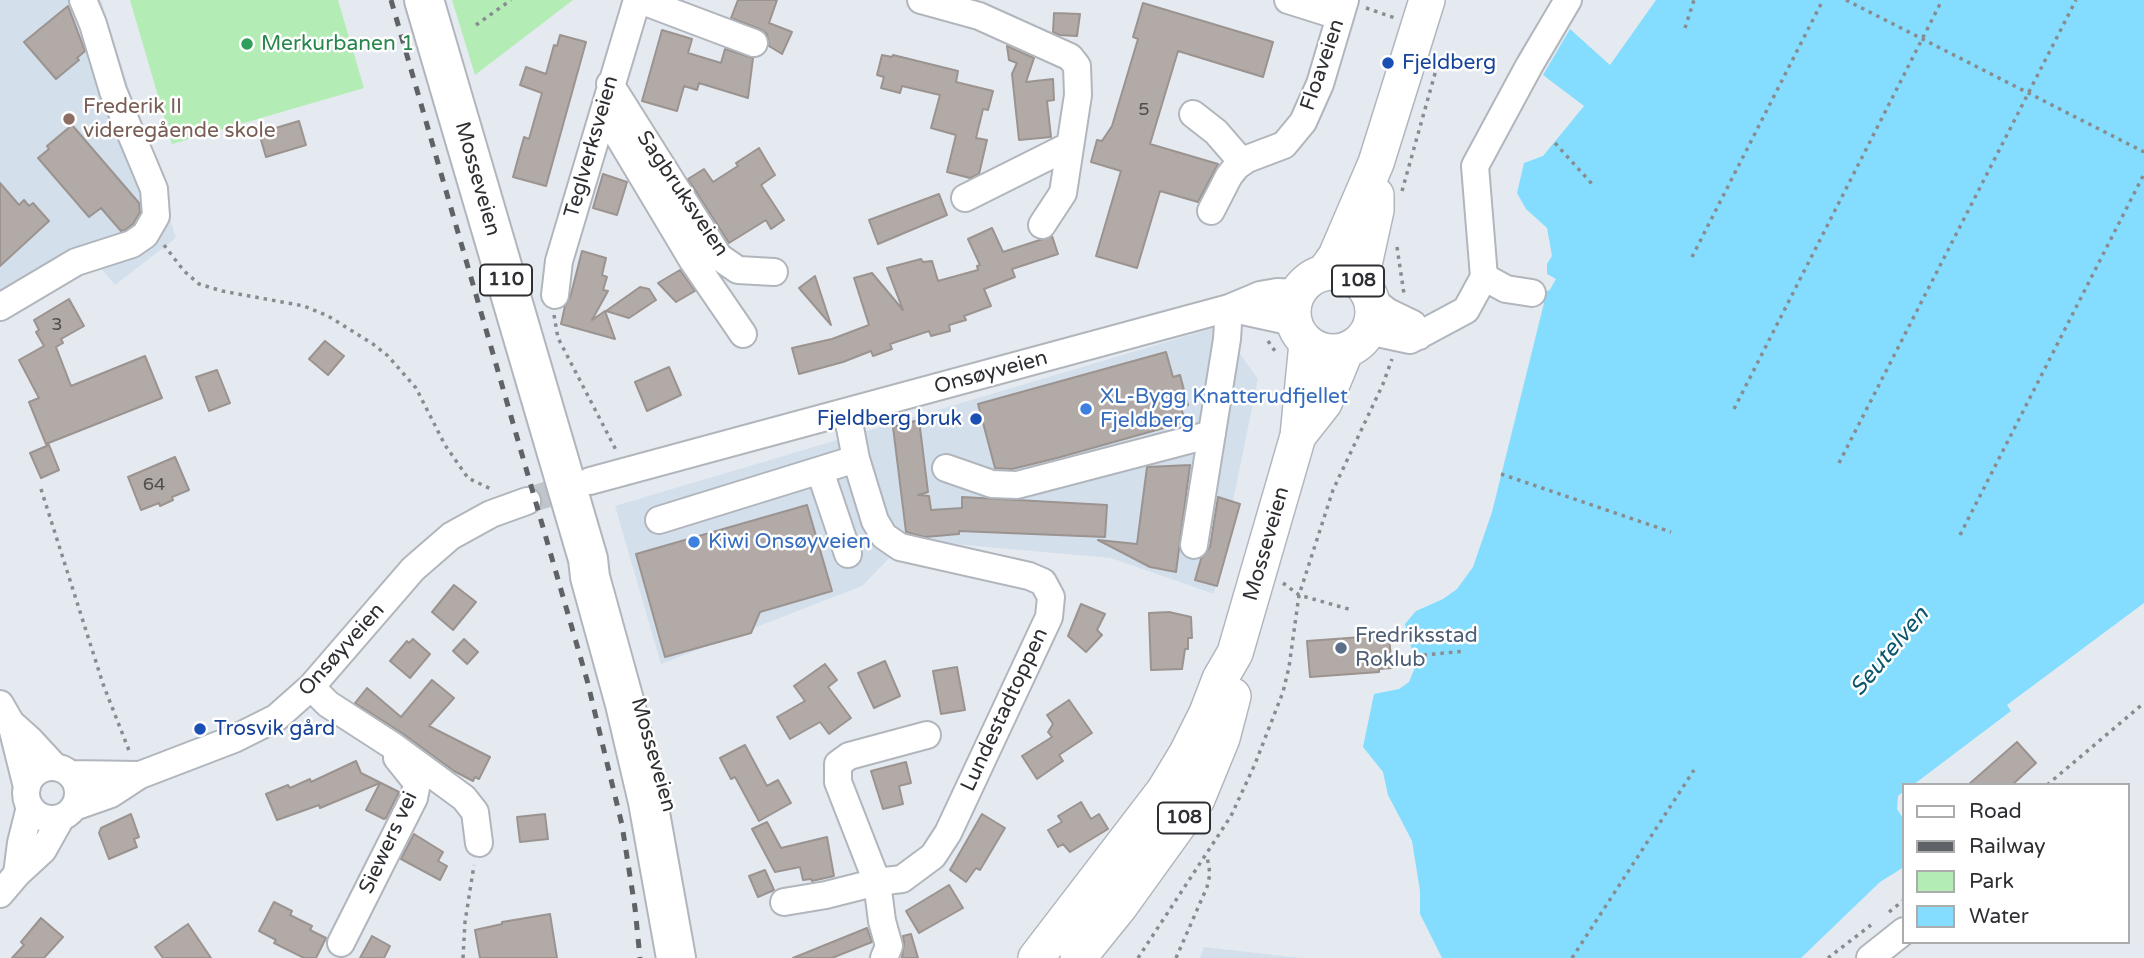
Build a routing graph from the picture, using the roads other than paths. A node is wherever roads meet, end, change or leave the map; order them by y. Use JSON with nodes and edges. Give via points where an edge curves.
{"nodes":[{"id":1,"x":83,"y":0,"type":"edge"},
{"id":2,"x":424,"y":0,"type":"edge"},
{"id":3,"x":638,"y":0,"type":"edge"},
{"id":4,"x":921,"y":0,"type":"edge"},
{"id":5,"x":1289,"y":0,"type":"edge"},
{"id":6,"x":1568,"y":0,"type":"edge"},
{"id":7,"x":1343,"y":6,"type":"edge"},
{"id":8,"x":1414,"y":10,"type":"edge"},
{"id":9,"x":754,"y":43,"type":"dead end"},
{"id":10,"x":610,"y":84,"type":"junction"},
{"id":11,"x":604,"y":112,"type":"junction"},
{"id":12,"x":1193,"y":114,"type":"dead end"},
{"id":13,"x":1069,"y":146,"type":"junction"},
{"id":14,"x":1242,"y":162,"type":"junction"},
{"id":15,"x":1376,"y":163,"type":"junction"},
{"id":16,"x":965,"y":198,"type":"dead end"},
{"id":17,"x":1211,"y":211,"type":"dead end"},
{"id":18,"x":1042,"y":225,"type":"dead end"},
{"id":19,"x":774,"y":272,"type":"dead end"},
{"id":20,"x":1484,"y":277,"type":"junction"},
{"id":21,"x":1532,"y":293,"type":"dead end"},
{"id":22,"x":555,"y":295,"type":"road end"},
{"id":23,"x":0,"y":307,"type":"edge"},
{"id":24,"x":1229,"y":308,"type":"junction"},
{"id":25,"x":1297,"y":313,"type":"junction"},
{"id":26,"x":1368,"y":323,"type":"junction"},
{"id":27,"x":743,"y":334,"type":"dead end"},
{"id":28,"x":847,"y":412,"type":"junction"},
{"id":29,"x":1212,"y":434,"type":"junction"},
{"id":30,"x":1298,"y":436,"type":"junction"},
{"id":31,"x":856,"y":459,"type":"junction"},
{"id":32,"x":946,"y":468,"type":"dead end"},
{"id":33,"x":820,"y":471,"type":"junction"},
{"id":34,"x":590,"y":481,"type":"tunnel mouth"},
{"id":35,"x":527,"y":501,"type":"tunnel mouth"},
{"id":36,"x":659,"y":520,"type":"dead end"},
{"id":37,"x":1194,"y":545,"type":"dead end"},
{"id":38,"x":848,"y":554,"type":"dead end"},
{"id":39,"x":588,"y":559,"type":"junction"},
{"id":40,"x":311,"y":687,"type":"junction"},
{"id":41,"x":5,"y":714,"type":"edge"},
{"id":42,"x":927,"y":734,"type":"dead end"},
{"id":43,"x":393,"y":746,"type":"junction"},
{"id":44,"x":63,"y":771,"type":"junction"},
{"id":45,"x":140,"y":775,"type":"junction"},
{"id":46,"x":28,"y":797,"type":"junction"},
{"id":47,"x":67,"y":812,"type":"junction"},
{"id":48,"x":478,"y":843,"type":"road end"},
{"id":49,"x":877,"y":882,"type":"junction"},
{"id":50,"x":8,"y":884,"type":"edge"},
{"id":51,"x":783,"y":902,"type":"dead end"},
{"id":52,"x":1893,"y":924,"type":"edge"},
{"id":53,"x":341,"y":943,"type":"dead end"},
{"id":54,"x":1067,"y":953,"type":"edge"},
{"id":55,"x":676,"y":958,"type":"edge"},
{"id":56,"x":697,"y":958,"type":"edge"},
{"id":57,"x":884,"y":958,"type":"edge"},
{"id":58,"x":1870,"y":958,"type":"edge"}],
"edges":[{"from":1,"to":23,"type":"street","via":[[113,91],[154,189],[157,210],[150,229],[132,244],[76,262]]},
{"from":2,"to":39,"type":"highway","name":"Mosseveien","number":"110"},
{"from":3,"to":9,"type":"street","name":"Teglverksveien"},
{"from":3,"to":10,"type":"street","name":"Teglverksveien"},
{"from":4,"to":13,"type":"street","via":[[979,16],[1070,57],[1077,66],[1078,94]]},
{"from":5,"to":7,"type":"street"},
{"from":6,"to":20,"type":"street","via":[[1475,166]]},
{"from":7,"to":14,"type":"street","name":"Floaveien","via":[[1320,83],[1294,136],[1284,145]]},
{"from":8,"to":15,"type":"main road","name":"Mosseveien","number":"108"},
{"from":10,"to":11,"type":"street","name":"Teglverksveien"},
{"from":10,"to":19,"type":"street","name":"Sagbruksveien","via":[[719,257],[738,270]]},
{"from":11,"to":22,"type":"street","name":"Teglverksveien","via":[[559,261]]},
{"from":11,"to":27,"type":"street","via":[[693,261]]},
{"from":12,"to":14,"type":"street"},
{"from":13,"to":16,"type":"street"},
{"from":13,"to":18,"type":"street","via":[[1063,193]]},
{"from":14,"to":17,"type":"street","via":[[1229,176]]},
{"from":15,"to":25,"type":"main road","name":"Mosseveien","number":"108","via":[[1336,256]]},
{"from":15,"to":26,"type":"main road","name":"Mosseveien","number":"108"},
{"from":20,"to":21,"type":"street","via":[[1506,289]]},
{"from":20,"to":26,"type":"street","via":[[1466,310],[1410,340]]},
{"from":24,"to":25,"type":"street","name":"Onsøyveien","via":[[1277,292]]},
{"from":24,"to":28,"type":"street","name":"Onsøyveien"},
{"from":24,"to":29,"type":"street"},
{"from":25,"to":26,"type":"main road","via":[[1319,350],[1333,353]]},
{"from":25,"to":26,"type":"main road","number":"108","via":[[1336,272],[1349,275]]},
{"from":25,"to":30,"type":"main road","name":"Mosseveien","number":"108"},
{"from":26,"to":30,"type":"main road","name":"Mosseveien","number":"108","via":[[1324,403]]},
{"from":28,"to":31,"type":"street","name":"Lundestadtoppen"},
{"from":28,"to":34,"type":"street","name":"Onsøyveien"},
{"from":29,"to":32,"type":"street","via":[[1017,485],[992,484]]},
{"from":29,"to":37,"type":"street"},
{"from":30,"to":54,"type":"main road","name":"Mosseveien","number":"108","via":[[1235,653],[1236,685],[1222,738],[1196,799],[1120,906]]},
{"from":31,"to":33,"type":"street"},
{"from":31,"to":49,"type":"street","name":"Lundestadtoppen","via":[[884,536],[901,547],[1029,576],[1043,582],[1051,597],[1049,617],[948,833],[933,856],[902,878]]},
{"from":33,"to":36,"type":"street"},
{"from":33,"to":38,"type":"street"},
{"from":35,"to":40,"type":"street","name":"Onsøyveien","via":[[451,536],[413,569]]},
{"from":39,"to":55,"type":"highway","name":"Mosseveien","number":"110","via":[[648,802]]},
{"from":39,"to":56,"type":"highway","name":"Mosseveien","number":"110","via":[[601,574],[667,800],[685,873]]},
{"from":40,"to":43,"type":"street","name":"Siewers vei","via":[[328,704]]},
{"from":40,"to":45,"type":"street","name":"Onsøyveien","via":[[294,704],[234,740]]},
{"from":41,"to":44,"type":"street"},
{"from":41,"to":46,"type":"street"},
{"from":42,"to":49,"type":"street","via":[[849,756],[838,764],[838,782]]},
{"from":43,"to":48,"type":"street","name":"Siewers vei","via":[[464,798],[475,812]]},
{"from":43,"to":53,"type":"street","name":"Siewers vei","via":[[398,761],[417,783],[414,798]]},
{"from":44,"to":45,"type":"street","name":"Onsøyveien"},
{"from":44,"to":46,"type":"street","via":[[38,771],[31,777]]},
{"from":44,"to":47,"type":"street","via":[[78,790]]},
{"from":45,"to":47,"type":"street","name":"Onsøyveien","via":[[111,794]]},
{"from":46,"to":47,"type":"street","via":[[43,817]]},
{"from":46,"to":50,"type":"street"},
{"from":47,"to":50,"type":"street","via":[[43,850]]},
{"from":49,"to":51,"type":"street","name":"Lundestadtoppen"},
{"from":49,"to":57,"type":"street","via":[[889,946]]},
{"from":52,"to":58,"type":"street"}]}
